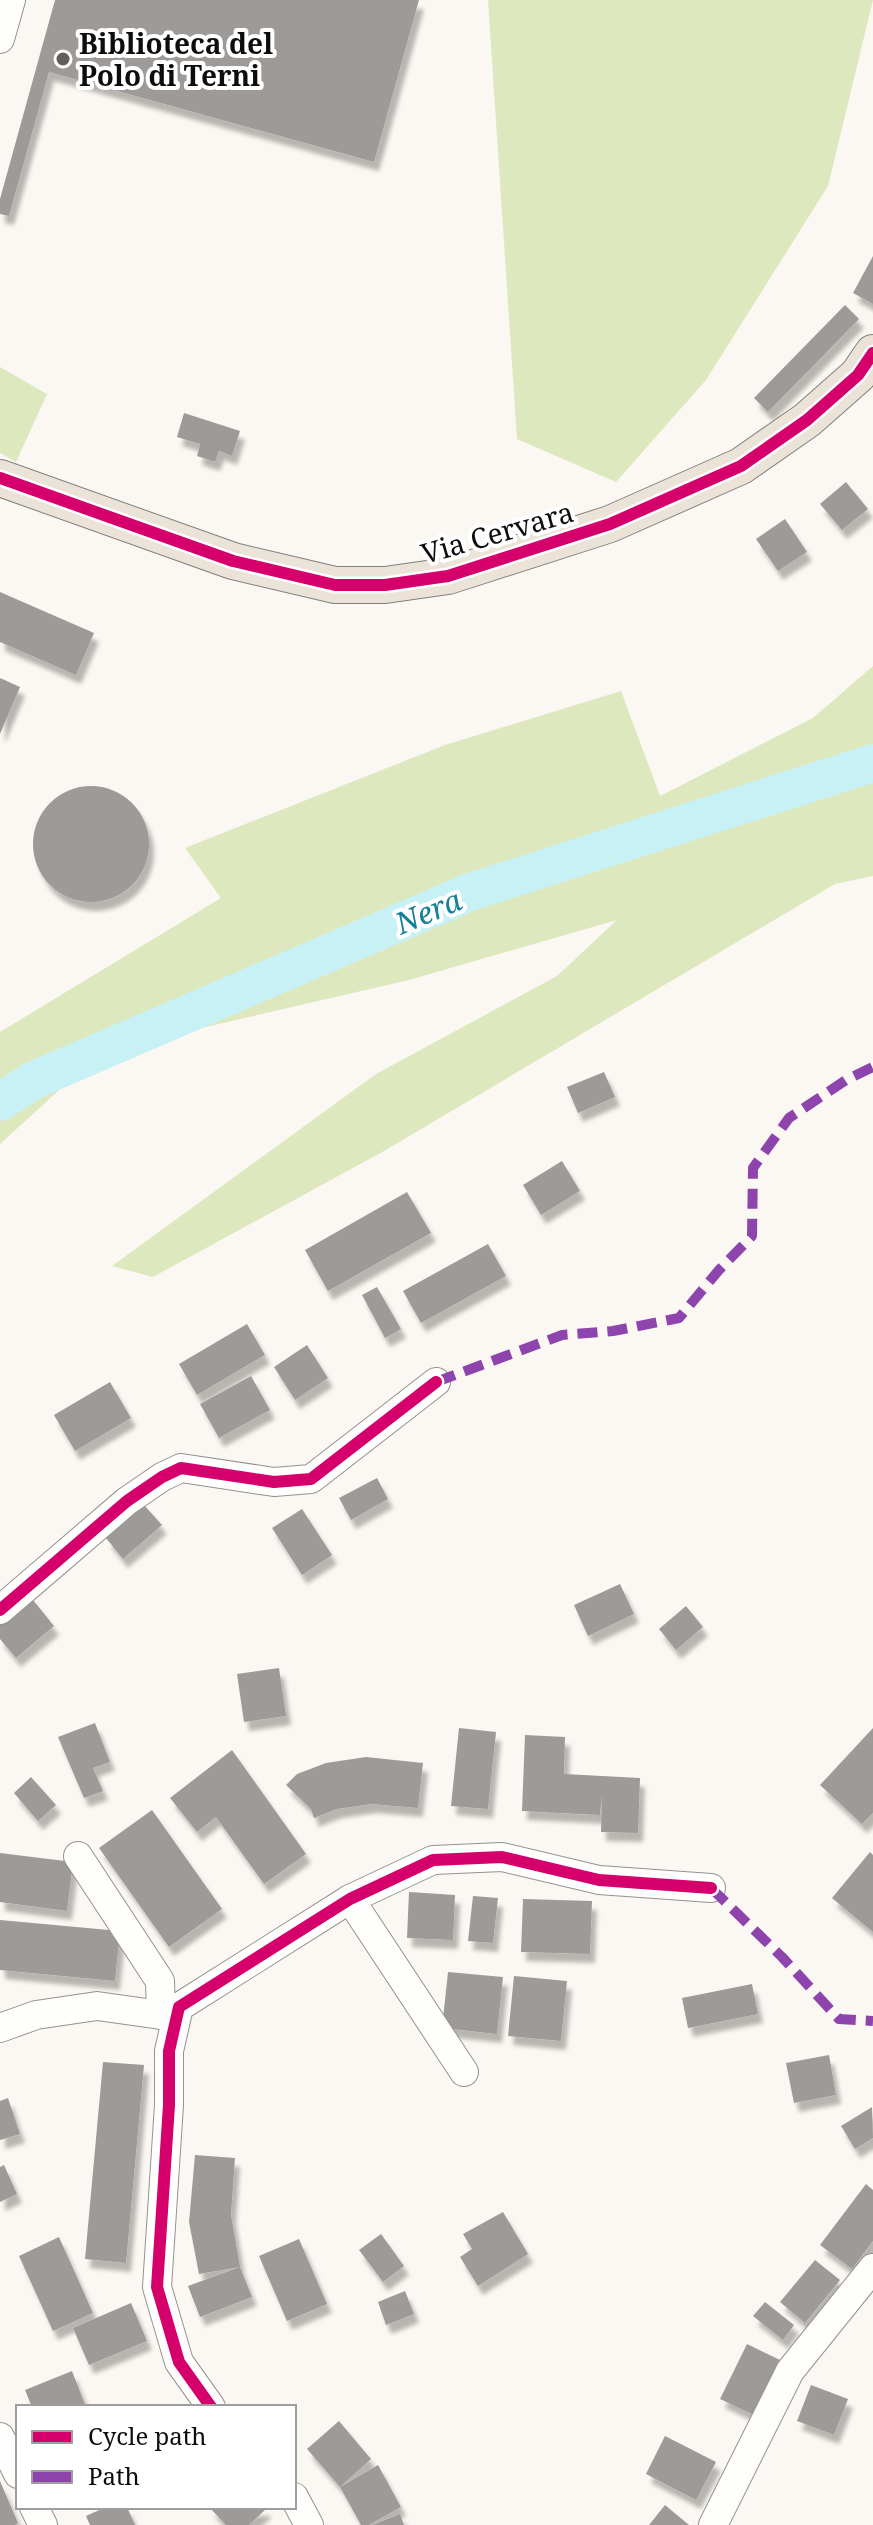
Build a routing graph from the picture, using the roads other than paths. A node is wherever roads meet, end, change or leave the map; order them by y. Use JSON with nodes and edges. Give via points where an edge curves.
{"nodes":[{"id":1,"x":11,"y":0,"type":"edge"},
{"id":2,"x":0,"y":39,"type":"edge"},
{"id":3,"x":873,"y":353,"type":"edge"},
{"id":4,"x":0,"y":478,"type":"edge"},
{"id":5,"x":436,"y":1382,"type":"dead end"},
{"id":6,"x":0,"y":1610,"type":"edge"},
{"id":7,"x":78,"y":1856,"type":"dead end"},
{"id":8,"x":711,"y":1888,"type":"dead end"},
{"id":9,"x":350,"y":1899,"type":"junction"},
{"id":10,"x":170,"y":2011,"type":"junction"},
{"id":11,"x":0,"y":2028,"type":"edge"},
{"id":12,"x":464,"y":2072,"type":"dead end"},
{"id":13,"x":873,"y":2268,"type":"edge"},
{"id":14,"x":210,"y":2405,"type":"edge"},
{"id":15,"x":0,"y":2437,"type":"edge"},
{"id":16,"x":16,"y":2470,"type":"edge"},
{"id":17,"x":296,"y":2501,"type":"edge"},
{"id":18,"x":309,"y":2525,"type":"edge"},
{"id":19,"x":713,"y":2525,"type":"edge"}],
"edges":[{"from":1,"to":2,"type":"street"},
{"from":3,"to":4,"type":"main road","name":"Via Cervara","via":[[858,375],[807,420],[741,466],[610,524],[448,576],[335,585],[233,561]]},
{"from":5,"to":6,"type":"street","via":[[311,1479],[274,1482],[181,1468],[162,1477]]},
{"from":7,"to":10,"type":"street","via":[[160,1981]]},
{"from":8,"to":9,"type":"street","via":[[599,1880],[502,1857],[433,1860]]},
{"from":9,"to":10,"type":"street"},
{"from":9,"to":12,"type":"street"},
{"from":10,"to":11,"type":"street","via":[[97,2006],[36,2015]]},
{"from":10,"to":14,"type":"street","via":[[157,2287],[179,2362]]},
{"from":13,"to":19,"type":"street","via":[[790,2371]]},
{"from":15,"to":16,"type":"street"},
{"from":17,"to":18,"type":"street"}]}
